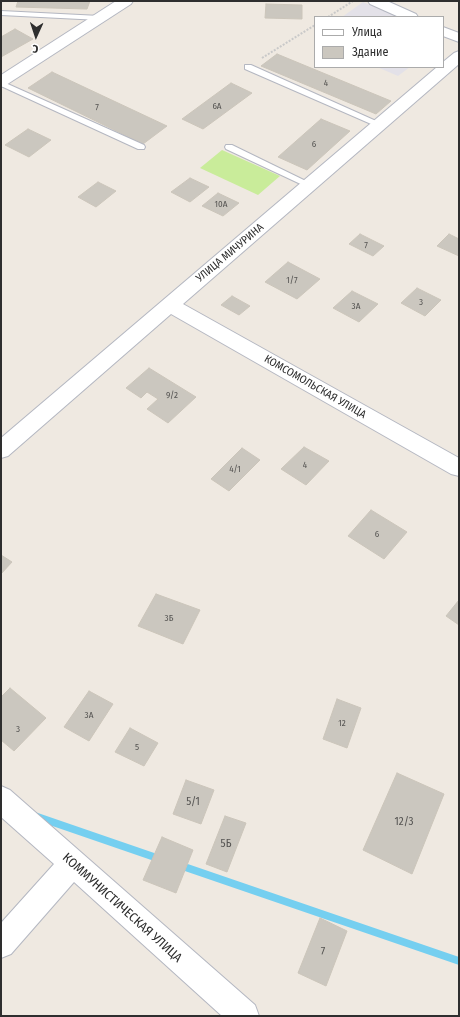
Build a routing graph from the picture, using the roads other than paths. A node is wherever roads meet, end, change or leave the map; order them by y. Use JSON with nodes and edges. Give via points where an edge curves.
{"nodes":[{"id":1,"x":126,"y":1,"type":"edge"},
{"id":2,"x":375,"y":1,"type":"edge"},
{"id":3,"x":1,"y":14,"type":"edge"},
{"id":4,"x":409,"y":16,"type":"edge"},
{"id":5,"x":100,"y":18,"type":"junction"},
{"id":6,"x":444,"y":31,"type":"edge"},
{"id":7,"x":459,"y":38,"type":"edge"},
{"id":8,"x":459,"y":56,"type":"edge"},
{"id":9,"x":248,"y":67,"type":"road end"},
{"id":10,"x":1,"y":82,"type":"edge"},
{"id":11,"x":380,"y":125,"type":"junction"},
{"id":12,"x":141,"y":147,"type":"dead end"},
{"id":13,"x":228,"y":147,"type":"dead end"},
{"id":14,"x":310,"y":185,"type":"junction"},
{"id":15,"x":170,"y":305,"type":"junction"},
{"id":16,"x":1,"y":450,"type":"edge"},
{"id":17,"x":459,"y":468,"type":"edge"},
{"id":18,"x":1,"y":799,"type":"edge"},
{"id":19,"x":72,"y":864,"type":"junction"},
{"id":20,"x":1,"y":944,"type":"edge"},
{"id":21,"x":244,"y":1016,"type":"edge"}],
"edges":[{"from":1,"to":5,"type":"street"},
{"from":2,"to":4,"type":"street"},
{"from":3,"to":5,"type":"lane"},
{"from":5,"to":10,"type":"street"},
{"from":6,"to":7,"type":"street"},
{"from":8,"to":11,"type":"street","name":"УЛИЦА МИЧУРИНА"},
{"from":9,"to":11,"type":"lane"},
{"from":10,"to":12,"type":"lane"},
{"from":11,"to":14,"type":"street","name":"УЛИЦА МИЧУРИНА"},
{"from":13,"to":14,"type":"lane"},
{"from":14,"to":15,"type":"street","name":"УЛИЦА МИЧУРИНА"},
{"from":15,"to":16,"type":"street","name":"УЛИЦА МИЧУРИНА"},
{"from":15,"to":17,"type":"street","name":"КОМСОМОЛЬСКАЯ УЛИЦА"},
{"from":18,"to":19,"type":"street","name":"КОММУНИСТИЧЕСКАЯ УЛИЦА"},
{"from":19,"to":20,"type":"street"},
{"from":19,"to":21,"type":"street","name":"КОММУНИСТИЧЕСКАЯ УЛИЦА"}]}
